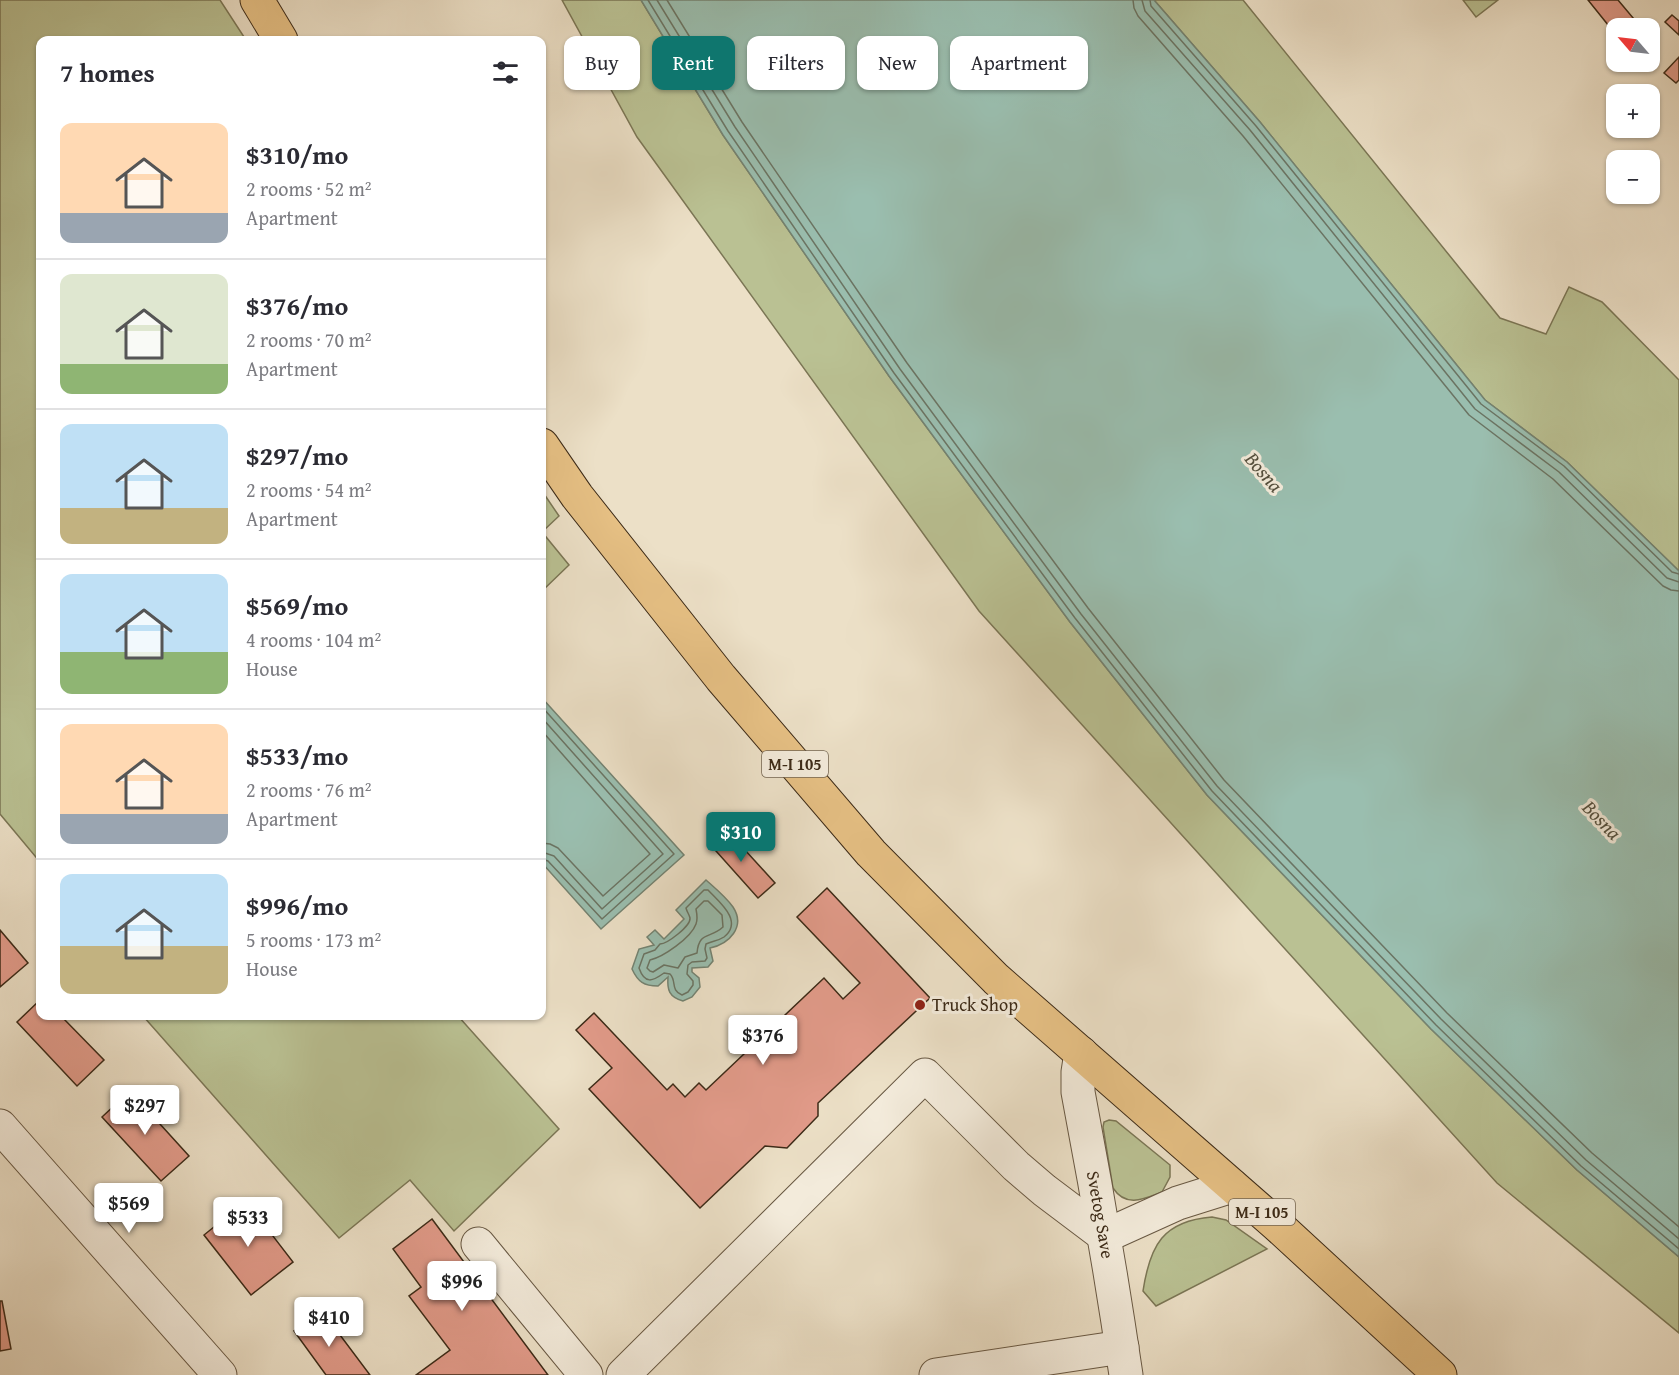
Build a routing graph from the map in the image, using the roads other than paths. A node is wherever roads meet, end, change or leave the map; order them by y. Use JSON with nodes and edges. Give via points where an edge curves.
{"nodes":[{"id":1,"x":257,"y":0,"type":"edge"},
{"id":2,"x":279,"y":36,"type":"edge"},
{"id":3,"x":546,"y":451,"type":"edge"},
{"id":4,"x":1081,"y":1053,"type":"junction"},
{"id":5,"x":0,"y":1126,"type":"edge"},
{"id":6,"x":1232,"y":1186,"type":"junction"},
{"id":7,"x":1106,"y":1236,"type":"junction"},
{"id":8,"x":478,"y":1245,"type":"dead end"},
{"id":9,"x":1124,"y":1361,"type":"edge"},
{"id":10,"x":220,"y":1375,"type":"edge"},
{"id":11,"x":586,"y":1375,"type":"edge"},
{"id":12,"x":623,"y":1375,"type":"edge"},
{"id":13,"x":936,"y":1375,"type":"edge"},
{"id":14,"x":1440,"y":1375,"type":"edge"}],
"edges":[{"from":1,"to":2,"type":"main road"},
{"from":3,"to":4,"type":"main road","number":"M-I 105","via":[[577,496],[721,678],[871,854],[996,979]]},
{"from":4,"to":6,"type":"main road","number":"M-I 105"},
{"from":4,"to":7,"type":"street","name":"Svetog Save","via":[[1078,1092]]},
{"from":5,"to":10,"type":"street"},
{"from":6,"to":7,"type":"street","via":[[1178,1203]]},
{"from":6,"to":14,"type":"main road","number":"M-I 105"},
{"from":7,"to":9,"type":"street","name":"Svetog Save"},
{"from":7,"to":12,"type":"street","via":[[1016,1166],[925,1075]]},
{"from":8,"to":11,"type":"street"},
{"from":9,"to":13,"type":"street"}]}
